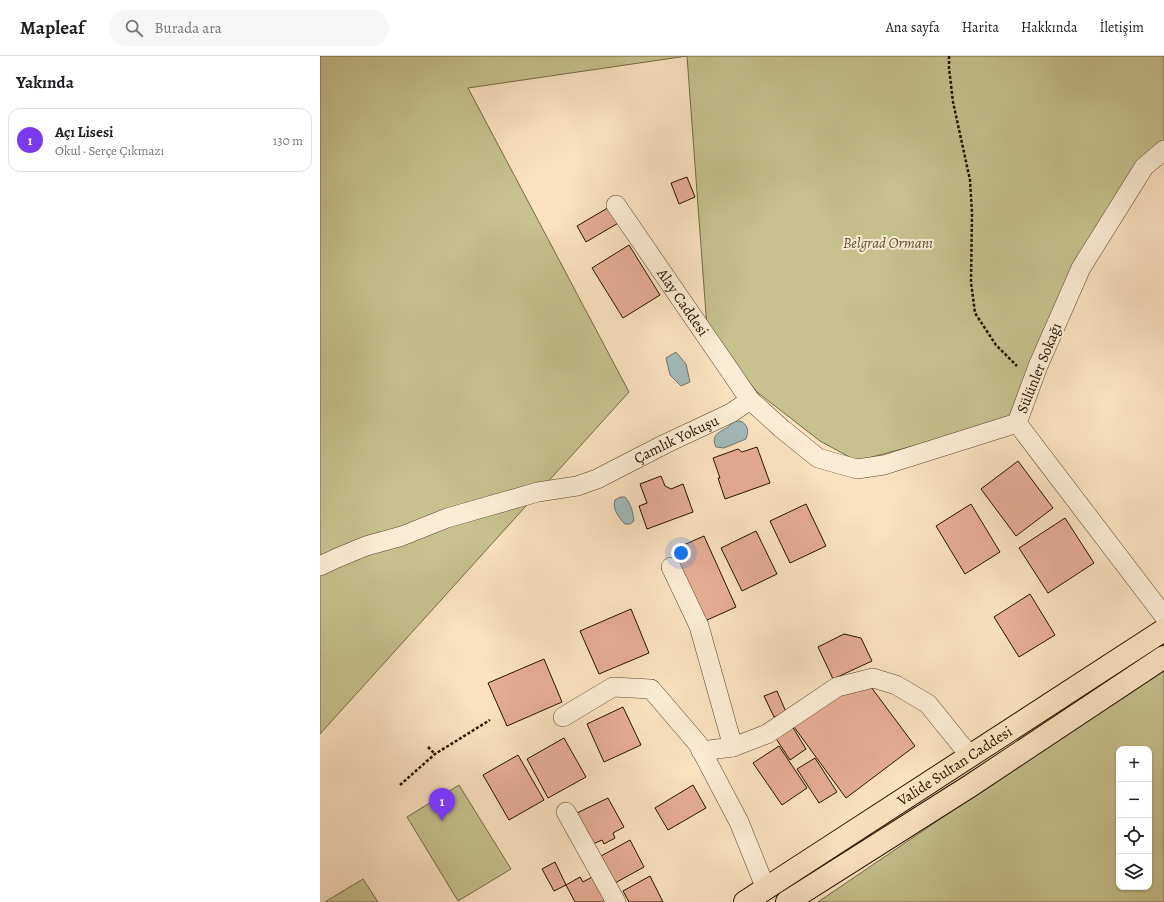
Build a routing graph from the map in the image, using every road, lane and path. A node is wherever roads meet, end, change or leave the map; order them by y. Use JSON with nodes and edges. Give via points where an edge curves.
{"nodes":[{"id":1,"x":949,"y":56,"type":"edge"},
{"id":2,"x":1164,"y":150,"type":"edge"},
{"id":3,"x":616,"y":205,"type":"dead end"},
{"id":4,"x":1034,"y":379,"type":"junction"},
{"id":5,"x":750,"y":400,"type":"junction"},
{"id":6,"x":1017,"y":423,"type":"junction"},
{"id":7,"x":320,"y":566,"type":"edge"},
{"id":8,"x":671,"y":567,"type":"dead end"},
{"id":9,"x":1164,"y":616,"type":"edge"},
{"id":10,"x":1164,"y":630,"type":"edge"},
{"id":11,"x":1164,"y":657,"type":"edge"},
{"id":12,"x":563,"y":717,"type":"dead end"},
{"id":13,"x":490,"y":720,"type":"dead end"},
{"id":14,"x":428,"y":747,"type":"dead end"},
{"id":15,"x":733,"y":748,"type":"junction"},
{"id":16,"x":701,"y":751,"type":"junction"},
{"id":17,"x":435,"y":754,"type":"junction"},
{"id":18,"x":970,"y":756,"type":"junction"},
{"id":19,"x":400,"y":785,"type":"dead end"},
{"id":20,"x":566,"y":812,"type":"dead end"},
{"id":21,"x":766,"y":888,"type":"junction"},
{"id":22,"x":616,"y":902,"type":"edge"},
{"id":23,"x":745,"y":902,"type":"edge"},
{"id":24,"x":787,"y":902,"type":"edge"}],
"edges":[{"from":1,"to":4,"type":"path","via":[[953,102],[970,180],[971,282],[975,313],[996,345]]},
{"from":2,"to":4,"type":"street","name":"Sülünler Sokağı","via":[[1144,167],[1082,268]]},
{"from":3,"to":5,"type":"street","name":"Alay Caddesi"},
{"from":4,"to":6,"type":"street","name":"Sülünler Sokağı"},
{"from":5,"to":6,"type":"street","via":[[818,458],[857,469],[884,465]]},
{"from":5,"to":7,"type":"street","name":"Çamlık Yokuşu","via":[[731,413],[597,479],[577,486],[538,492],[447,518],[402,536],[366,546]]},
{"from":6,"to":9,"type":"street","name":"Sülünler Sokağı"},
{"from":8,"to":15,"type":"street","via":[[699,626]]},
{"from":10,"to":18,"type":"main road","name":"Valide Sultan Caddesi"},
{"from":11,"to":24,"type":"main road","name":"Valide Sultan Caddesi","via":[[970,786]]},
{"from":12,"to":16,"type":"street","via":[[613,688],[651,689],[698,744]]},
{"from":13,"to":17,"type":"path"},
{"from":14,"to":17,"type":"path"},
{"from":15,"to":16,"type":"street"},
{"from":15,"to":18,"type":"street","via":[[767,734],[838,687],[873,678],[896,685],[928,704]]},
{"from":16,"to":21,"type":"street","via":[[739,822]]},
{"from":17,"to":19,"type":"path"},
{"from":18,"to":21,"type":"main road","name":"Valide Sultan Caddesi"},
{"from":20,"to":22,"type":"street"},
{"from":21,"to":23,"type":"main road","name":"Valide Sultan Caddesi"}]}
